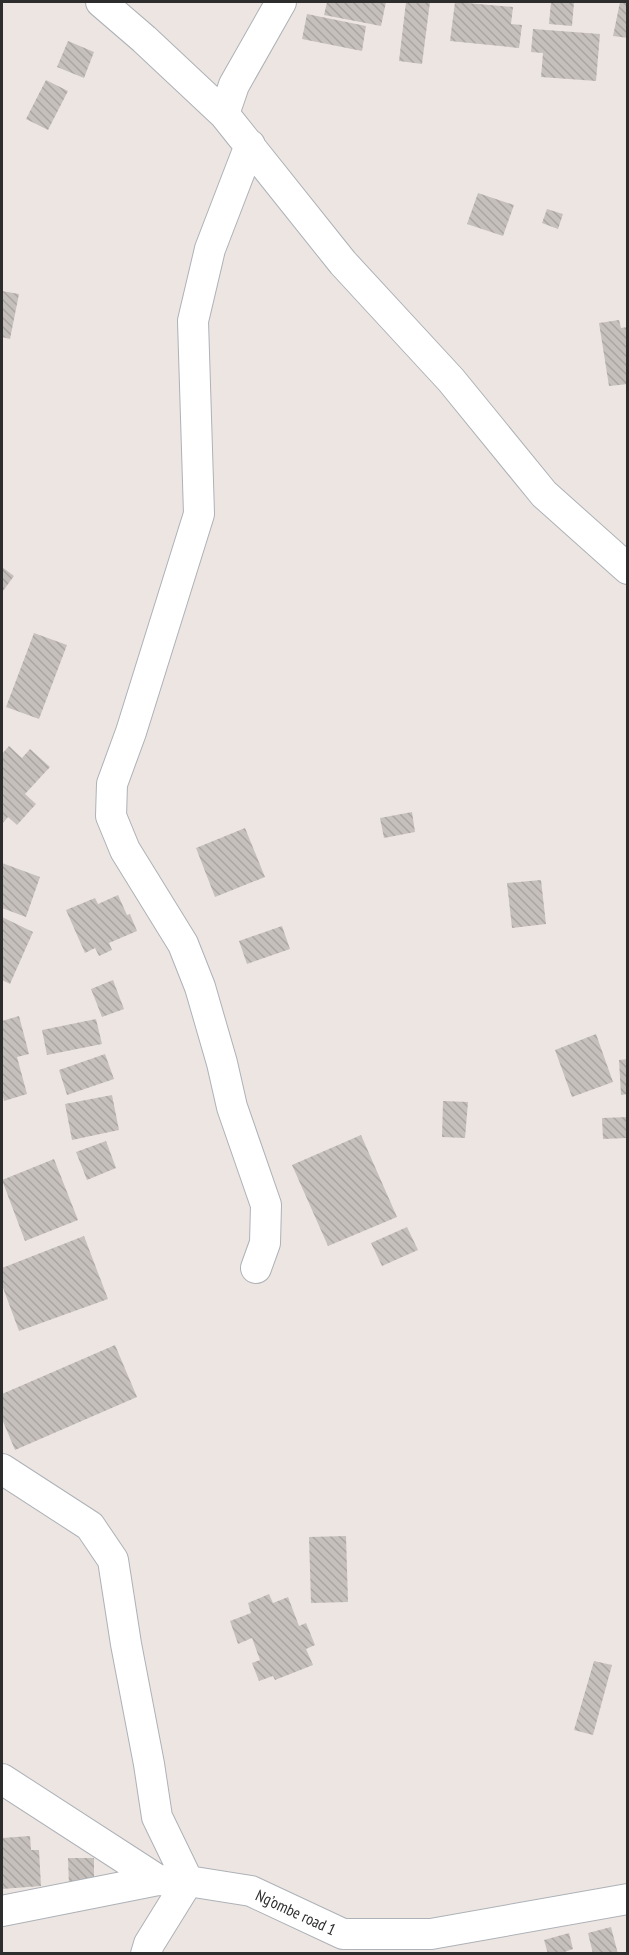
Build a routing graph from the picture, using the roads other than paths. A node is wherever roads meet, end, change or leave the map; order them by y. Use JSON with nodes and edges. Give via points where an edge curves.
{"nodes":[{"id":1,"x":101,"y":2,"type":"edge"},
{"id":2,"x":281,"y":2,"type":"edge"},
{"id":3,"x":224,"y":114,"type":"junction"},
{"id":4,"x":250,"y":145,"type":"junction"},
{"id":5,"x":627,"y":568,"type":"edge"},
{"id":6,"x":256,"y":1268,"type":"dead end"},
{"id":7,"x":2,"y":1469,"type":"edge"},
{"id":8,"x":2,"y":1779,"type":"edge"},
{"id":9,"x":158,"y":1880,"type":"junction"},
{"id":10,"x":188,"y":1881,"type":"junction"},
{"id":11,"x":627,"y":1899,"type":"edge"},
{"id":12,"x":2,"y":1911,"type":"edge"},
{"id":13,"x":420,"y":1944,"type":"edge"},
{"id":14,"x":146,"y":1953,"type":"edge"}],
"edges":[{"from":1,"to":3,"type":"street"},
{"from":2,"to":3,"type":"street","via":[[234,85]]},
{"from":3,"to":4,"type":"street"},
{"from":4,"to":5,"type":"street","via":[[343,263],[451,380],[544,494]]},
{"from":4,"to":6,"type":"street","via":[[210,249],[193,321],[199,514],[112,784],[111,816],[124,850],[183,944],[200,987],[232,1107],[266,1205],[265,1242]]},
{"from":7,"to":10,"type":"street","via":[[90,1526],[113,1560],[157,1817]]},
{"from":8,"to":9,"type":"street"},
{"from":9,"to":10,"type":"street","name":"Ng’ombe road 1"},
{"from":9,"to":12,"type":"street","name":"Ng’ombe road 1"},
{"from":10,"to":13,"type":"street","name":"Ng’ombe road 1","via":[[251,1891],[344,1934]]},
{"from":10,"to":14,"type":"street"},
{"from":11,"to":13,"type":"street","name":"Ng’ombe road 1","via":[[431,1934]]}]}
